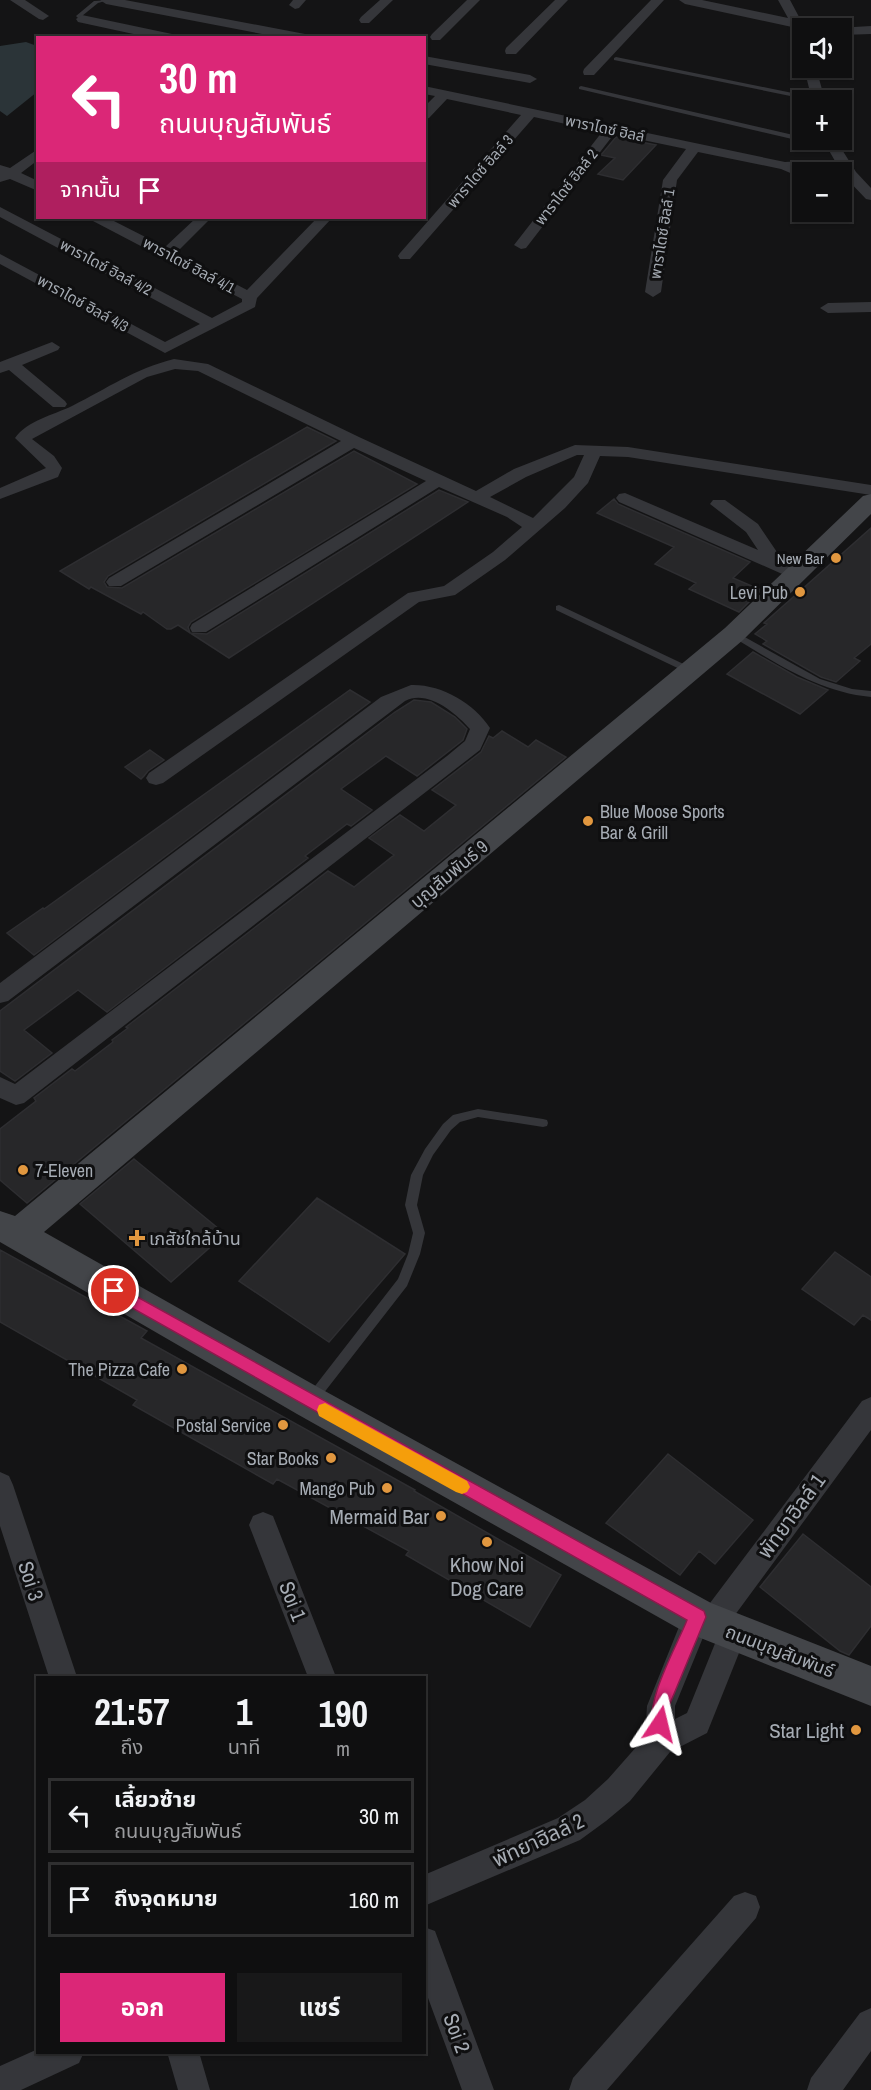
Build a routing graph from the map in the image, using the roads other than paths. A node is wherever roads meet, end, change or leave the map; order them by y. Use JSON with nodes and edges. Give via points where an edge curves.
{"nodes":[{"id":1,"x":16,"y":0,"type":"edge"},
{"id":2,"x":106,"y":0,"type":"edge"},
{"id":3,"x":387,"y":0,"type":"edge"},
{"id":4,"x":474,"y":0,"type":"edge"},
{"id":5,"x":562,"y":0,"type":"edge"},
{"id":6,"x":658,"y":0,"type":"edge"},
{"id":7,"x":685,"y":0,"type":"edge"},
{"id":8,"x":784,"y":0,"type":"edge"},
{"id":9,"x":43,"y":16,"type":"dead end"},
{"id":10,"x":793,"y":18,"type":"edge"},
{"id":11,"x":82,"y":19,"type":"joint"},
{"id":12,"x":365,"y":20,"type":"dead end"},
{"id":13,"x":792,"y":29,"type":"edge"},
{"id":14,"x":871,"y":30,"type":"edge"},
{"id":15,"x":852,"y":31,"type":"edge"},
{"id":16,"x":163,"y":36,"type":"edge"},
{"id":17,"x":295,"y":36,"type":"edge"},
{"id":18,"x":436,"y":36,"type":"dead end"},
{"id":19,"x":511,"y":51,"type":"dead end"},
{"id":20,"x":616,"y":59,"type":"dead end"},
{"id":21,"x":426,"y":60,"type":"edge"},
{"id":22,"x":590,"y":72,"type":"dead end"},
{"id":23,"x":581,"y":88,"type":"dead end"},
{"id":24,"x":426,"y":90,"type":"edge"},
{"id":25,"x":444,"y":94,"type":"junction"},
{"id":26,"x":792,"y":95,"type":"edge"},
{"id":27,"x":504,"y":107,"type":"junction"},
{"id":28,"x":426,"y":113,"type":"edge"},
{"id":29,"x":530,"y":113,"type":"junction"},
{"id":30,"x":611,"y":129,"type":"junction"},
{"id":31,"x":792,"y":136,"type":"edge"},
{"id":32,"x":695,"y":147,"type":"junction"},
{"id":33,"x":36,"y":154,"type":"edge"},
{"id":34,"x":785,"y":166,"type":"junction"},
{"id":35,"x":792,"y":166,"type":"edge"},
{"id":36,"x":792,"y":169,"type":"edge"},
{"id":37,"x":4,"y":174,"type":"edge"},
{"id":38,"x":852,"y":182,"type":"edge"},
{"id":39,"x":36,"y":186,"type":"edge"},
{"id":40,"x":867,"y":192,"type":"edge"},
{"id":41,"x":0,"y":211,"type":"edge"},
{"id":42,"x":100,"y":219,"type":"edge"},
{"id":43,"x":203,"y":219,"type":"edge"},
{"id":44,"x":325,"y":219,"type":"edge"},
{"id":45,"x":521,"y":245,"type":"dead end"},
{"id":46,"x":167,"y":253,"type":"junction"},
{"id":47,"x":405,"y":256,"type":"dead end"},
{"id":48,"x":0,"y":258,"type":"edge"},
{"id":49,"x":653,"y":292,"type":"dead end"},
{"id":50,"x":249,"y":297,"type":"junction"},
{"id":51,"x":871,"y":307,"type":"edge"},
{"id":52,"x":828,"y":308,"type":"dead end"},
{"id":53,"x":212,"y":324,"type":"junction"},
{"id":54,"x":52,"y":346,"type":"dead end"},
{"id":55,"x":6,"y":366,"type":"edge"},
{"id":56,"x":59,"y":404,"type":"dead end"},
{"id":57,"x":353,"y":441,"type":"junction"},
{"id":58,"x":594,"y":451,"type":"junction"},
{"id":59,"x":439,"y":480,"type":"junction"},
{"id":60,"x":871,"y":490,"type":"edge"},
{"id":61,"x":0,"y":494,"type":"edge"},
{"id":62,"x":477,"y":498,"type":"junction"},
{"id":63,"x":624,"y":498,"type":"dead end"},
{"id":64,"x":871,"y":501,"type":"edge"},
{"id":65,"x":719,"y":504,"type":"dead end"},
{"id":66,"x":532,"y":525,"type":"junction"},
{"id":67,"x":786,"y":569,"type":"junction"},
{"id":68,"x":115,"y":582,"type":"dead end"},
{"id":69,"x":560,"y":608,"type":"dead end"},
{"id":70,"x":199,"y":628,"type":"dead end"},
{"id":71,"x":734,"y":634,"type":"junction"},
{"id":72,"x":691,"y":671,"type":"junction"},
{"id":73,"x":871,"y":694,"type":"edge"},
{"id":74,"x":156,"y":778,"type":"dead end"},
{"id":75,"x":0,"y":995,"type":"edge"},
{"id":76,"x":0,"y":1086,"type":"edge"},
{"id":77,"x":543,"y":1123,"type":"dead end"},
{"id":78,"x":8,"y":1230,"type":"edge"},
{"id":79,"x":310,"y":1402,"type":"junction"},
{"id":80,"x":871,"y":1409,"type":"edge"},
{"id":81,"x":0,"y":1485,"type":"edge"},
{"id":82,"x":263,"y":1525,"type":"dead end"},
{"id":83,"x":714,"y":1625,"type":"junction"},
{"id":84,"x":63,"y":1676,"type":"edge"},
{"id":85,"x":322,"y":1676,"type":"edge"},
{"id":86,"x":871,"y":1686,"type":"edge"},
{"id":87,"x":660,"y":1742,"type":"junction"},
{"id":88,"x":426,"y":1890,"type":"edge"},
{"id":89,"x":745,"y":1907,"type":"dead end"},
{"id":90,"x":426,"y":1947,"type":"edge"},
{"id":91,"x":871,"y":2024,"type":"edge"},
{"id":92,"x":64,"y":2054,"type":"edge"},
{"id":93,"x":184,"y":2054,"type":"edge"},
{"id":94,"x":0,"y":2083,"type":"edge"},
{"id":95,"x":194,"y":2090,"type":"edge"},
{"id":96,"x":478,"y":2090,"type":"edge"},
{"id":97,"x":585,"y":2090,"type":"edge"},
{"id":98,"x":823,"y":2090,"type":"edge"}],
"edges":[{"from":1,"to":9,"type":"street"},
{"from":2,"to":11,"type":"lane","via":[[96,2],[79,16]]},
{"from":2,"to":17,"type":"street"},
{"from":3,"to":12,"type":"street"},
{"from":4,"to":18,"type":"street"},
{"from":5,"to":19,"type":"street"},
{"from":6,"to":22,"type":"street"},
{"from":7,"to":13,"type":"street"},
{"from":8,"to":10,"type":"street"},
{"from":11,"to":16,"type":"street"},
{"from":14,"to":15,"type":"street"},
{"from":20,"to":26,"type":"lane"},
{"from":21,"to":27,"type":"street","via":[[530,79]]},
{"from":23,"to":31,"type":"lane"},
{"from":24,"to":25,"type":"street","name":"พาราไดซ์ ฮิลล์"},
{"from":25,"to":27,"type":"street","name":"พาราไดซ์ ฮิลล์"},
{"from":25,"to":28,"type":"street"},
{"from":27,"to":29,"type":"street","name":"พาราไดซ์ ฮิลล์"},
{"from":29,"to":30,"type":"street","name":"พาราไดซ์ ฮิลล์"},
{"from":29,"to":47,"type":"street","name":"พาราไดซ์ ฮิลล์ 3"},
{"from":30,"to":32,"type":"street","name":"พาราไดซ์ ฮิลล์"},
{"from":30,"to":45,"type":"street","name":"พาราไดซ์ ฮิลล์ 2"},
{"from":32,"to":34,"type":"street","name":"พาราไดซ์ ฮิลล์"},
{"from":32,"to":49,"type":"street","name":"พาราไดซ์ ฮิลล์ 1","via":[[670,180]]},
{"from":33,"to":37,"type":"street"},
{"from":34,"to":35,"type":"street","name":"พาราไดซ์ ฮิลล์"},
{"from":34,"to":36,"type":"street","name":"พาราไดซ์ ฮิลล์"},
{"from":37,"to":39,"type":"street"},
{"from":38,"to":40,"type":"street","name":"พาราไดซ์ ฮิลล์"},
{"from":41,"to":53,"type":"street","name":"พาราไดซ์ ฮิลล์ 4/2"},
{"from":42,"to":46,"type":"street","name":"พาราไดซ์ ฮิลล์ 4/1"},
{"from":43,"to":46,"type":"street"},
{"from":44,"to":50,"type":"street"},
{"from":46,"to":50,"type":"street","name":"พาราไดซ์ ฮิลล์ 4/1"},
{"from":48,"to":53,"type":"street","name":"พาราไดซ์ ฮิลล์ 4/3","via":[[165,348]]},
{"from":50,"to":53,"type":"street","via":[[250,304]]},
{"from":51,"to":52,"type":"street"},
{"from":54,"to":55,"type":"street"},
{"from":55,"to":56,"type":"street"},
{"from":57,"to":59,"type":"street"},
{"from":57,"to":61,"type":"street","via":[[202,367],[174,364],[141,374],[33,430],[23,438],[52,463],[52,473]]},
{"from":57,"to":68,"type":"street"},
{"from":58,"to":60,"type":"street","via":[[628,452]]},
{"from":58,"to":62,"type":"street","via":[[575,450],[520,473]]},
{"from":58,"to":66,"type":"street","via":[[582,478],[559,504]]},
{"from":59,"to":62,"type":"street"},
{"from":59,"to":70,"type":"street"},
{"from":62,"to":66,"type":"street"},
{"from":63,"to":67,"type":"street"},
{"from":64,"to":67,"type":"street","name":"บุญสัมพันธ์ 9"},
{"from":65,"to":67,"type":"street","via":[[752,528]]},
{"from":66,"to":74,"type":"street","via":[[499,556],[448,591],[414,597]]},
{"from":67,"to":71,"type":"street","name":"บุญสัมพันธ์ 9"},
{"from":69,"to":72,"type":"lane"},
{"from":71,"to":72,"type":"street","name":"บุญสัมพันธ์ 9"},
{"from":71,"to":73,"type":"lane","via":[[817,682]]},
{"from":72,"to":78,"type":"street","name":"บุญสัมพันธ์ 9"},
{"from":75,"to":76,"type":"street","via":[[388,702],[416,691],[432,694],[460,709],[480,728],[473,745],[454,761],[16,1096]]},
{"from":77,"to":79,"type":"lane","via":[[478,1113],[457,1118],[447,1127],[417,1175],[411,1205],[419,1233],[403,1282]]},
{"from":78,"to":79,"type":"street","name":"ถนนบุญสัมพันธ์"},
{"from":79,"to":83,"type":"street","name":"ถนนบุญสัมพันธ์"},
{"from":80,"to":83,"type":"street","name":"พัทยาฮิลล์ 1"},
{"from":81,"to":84,"type":"street","name":"Soi 3"},
{"from":82,"to":85,"type":"street","name":"Soi 1"},
{"from":83,"to":86,"type":"street","name":"ถนนบุญสัมพันธ์"},
{"from":83,"to":87,"type":"street","via":[[661,1706]]},
{"from":83,"to":87,"type":"street","name":"พัทยาฮิลล์ 2","via":[[697,1723]]},
{"from":87,"to":88,"type":"street","name":"พัทยาฮิลล์ 2","via":[[627,1784],[591,1816]]},
{"from":89,"to":97,"type":"street"},
{"from":90,"to":96,"type":"street","name":"Soi 2"},
{"from":91,"to":98,"type":"street"},
{"from":92,"to":94,"type":"street"},
{"from":93,"to":95,"type":"street"}]}
